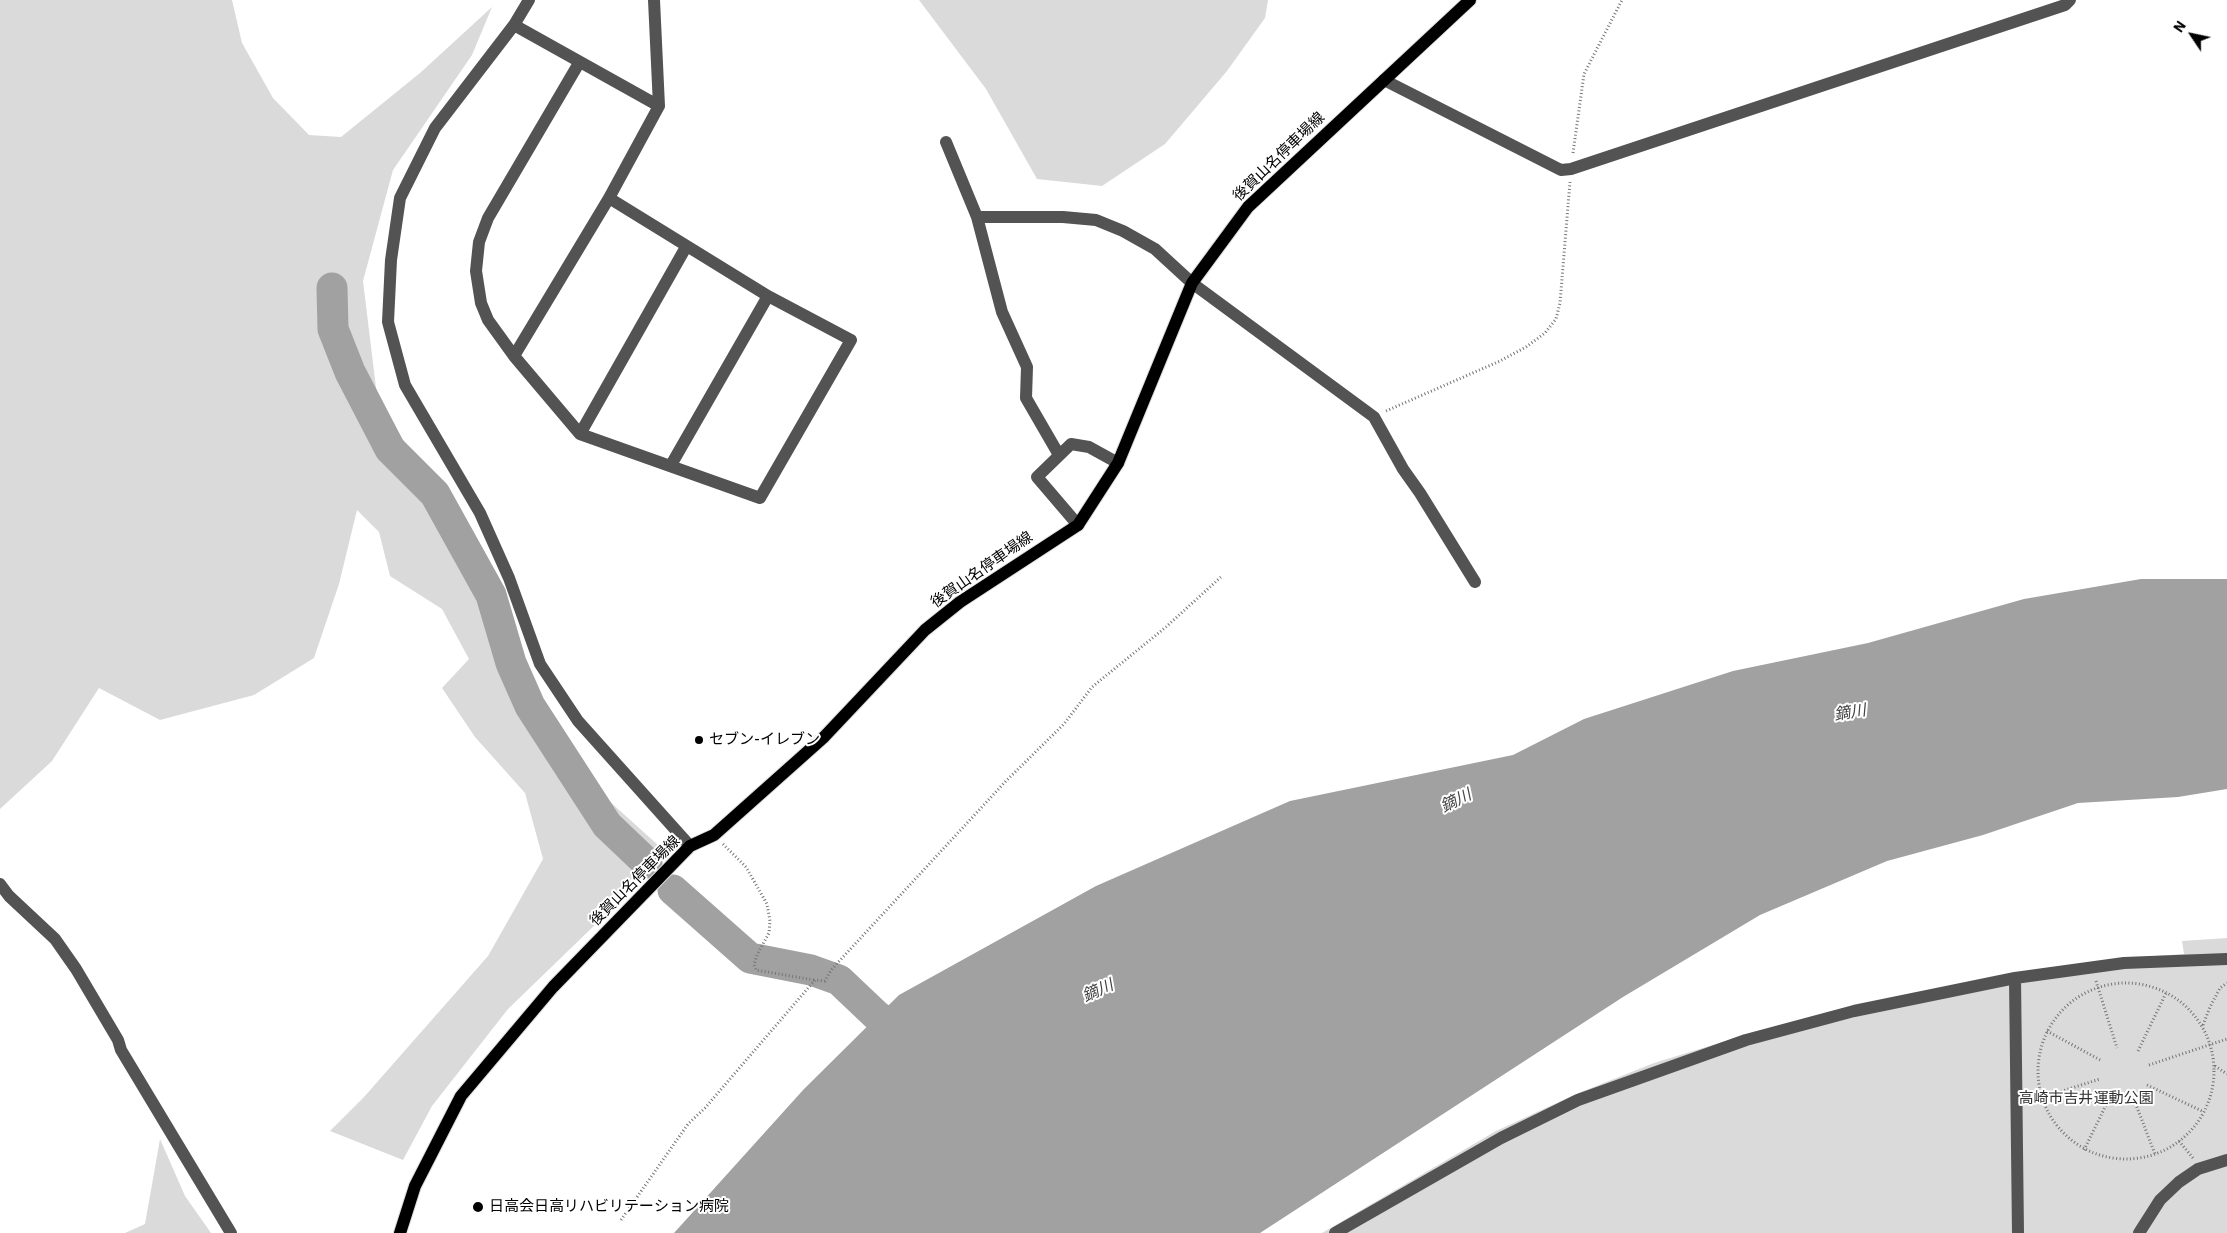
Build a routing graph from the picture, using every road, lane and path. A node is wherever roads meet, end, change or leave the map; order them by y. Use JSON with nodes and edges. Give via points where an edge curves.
{"nodes":[{"id":1,"x":654,"y":0,"type":"edge"},
{"id":2,"x":1470,"y":0,"type":"edge"},
{"id":3,"x":1622,"y":0,"type":"edge"},
{"id":4,"x":2070,"y":0,"type":"edge"},
{"id":5,"x":527,"y":1,"type":"edge"},
{"id":6,"x":514,"y":25,"type":"junction"},
{"id":7,"x":579,"y":63,"type":"junction"},
{"id":8,"x":1384,"y":80,"type":"junction"},
{"id":9,"x":659,"y":106,"type":"junction"},
{"id":10,"x":946,"y":142,"type":"dead end"},
{"id":11,"x":1571,"y":169,"type":"junction"},
{"id":12,"x":609,"y":198,"type":"junction"},
{"id":13,"x":977,"y":217,"type":"junction"},
{"id":14,"x":686,"y":247,"type":"junction"},
{"id":15,"x":1192,"y":283,"type":"junction"},
{"id":16,"x":768,"y":296,"type":"junction"},
{"id":17,"x":514,"y":356,"type":"junction"},
{"id":18,"x":1374,"y":417,"type":"junction"},
{"id":19,"x":580,"y":434,"type":"junction"},
{"id":20,"x":1059,"y":455,"type":"junction"},
{"id":21,"x":1118,"y":463,"type":"junction"},
{"id":22,"x":671,"y":465,"type":"junction"},
{"id":23,"x":1078,"y":525,"type":"junction"},
{"id":24,"x":1222,"y":576,"type":"dead end"},
{"id":25,"x":1475,"y":582,"type":"dead end"},
{"id":26,"x":714,"y":835,"type":"junction"},
{"id":27,"x":690,"y":846,"type":"junction"},
{"id":28,"x":0,"y":884,"type":"edge"},
{"id":29,"x":2227,"y":959,"type":"edge"},
{"id":30,"x":2091,"y":967,"type":"junction"},
{"id":31,"x":2014,"y":978,"type":"junction"},
{"id":32,"x":815,"y":980,"type":"junction"},
{"id":33,"x":2227,"y":984,"type":"edge"},
{"id":34,"x":2099,"y":988,"type":"junction"},
{"id":35,"x":2166,"y":993,"type":"junction"},
{"id":36,"x":2203,"y":1025,"type":"junction"},
{"id":37,"x":2047,"y":1031,"type":"junction"},
{"id":38,"x":2227,"y":1039,"type":"edge"},
{"id":39,"x":2209,"y":1045,"type":"junction"},
{"id":40,"x":2117,"y":1048,"type":"dead end"},
{"id":41,"x":2138,"y":1051,"type":"dead end"},
{"id":42,"x":2102,"y":1061,"type":"dead end"},
{"id":43,"x":2149,"y":1065,"type":"dead end"},
{"id":44,"x":2215,"y":1066,"type":"junction"},
{"id":45,"x":2227,"y":1074,"type":"edge"},
{"id":46,"x":2100,"y":1079,"type":"dead end"},
{"id":47,"x":2147,"y":1085,"type":"dead end"},
{"id":48,"x":2112,"y":1095,"type":"dead end"},
{"id":49,"x":2134,"y":1097,"type":"dead end"},
{"id":50,"x":2041,"y":1098,"type":"junction"},
{"id":51,"x":2016,"y":1106,"type":"junction"},
{"id":52,"x":2204,"y":1112,"type":"junction"},
{"id":53,"x":2179,"y":1141,"type":"junction"},
{"id":54,"x":2084,"y":1150,"type":"junction"},
{"id":55,"x":2155,"y":1154,"type":"junction"},
{"id":56,"x":2227,"y":1160,"type":"edge"},
{"id":57,"x":2201,"y":1168,"type":"junction"},
{"id":58,"x":621,"y":1220,"type":"dead end"},
{"id":59,"x":230,"y":1233,"type":"edge"},
{"id":60,"x":400,"y":1233,"type":"edge"},
{"id":61,"x":1335,"y":1233,"type":"edge"},
{"id":62,"x":2018,"y":1233,"type":"edge"},
{"id":63,"x":2139,"y":1233,"type":"edge"}],
"edges":[{"from":1,"to":9,"type":"street"},
{"from":2,"to":8,"type":"main road","name":"後賀山名停車場線"},
{"from":3,"to":11,"type":"path","via":[[1584,74]]},
{"from":4,"to":11,"type":"street","via":[[2065,5]]},
{"from":5,"to":6,"type":"street"},
{"from":6,"to":7,"type":"street"},
{"from":6,"to":27,"type":"street","via":[[436,128],[400,198],[390,260],[388,322],[405,385],[480,513],[509,578],[540,664],[578,721]]},
{"from":7,"to":9,"type":"street"},
{"from":7,"to":17,"type":"street","via":[[488,218],[479,242],[476,271],[481,303],[488,320]]},
{"from":8,"to":11,"type":"street","via":[[1561,170]]},
{"from":8,"to":15,"type":"main road","name":"後賀山名停車場線","via":[[1248,207]]},
{"from":9,"to":12,"type":"street"},
{"from":10,"to":13,"type":"street"},
{"from":11,"to":18,"type":"path","via":[[1556,320],[1526,347],[1500,361]]},
{"from":12,"to":14,"type":"street"},
{"from":12,"to":17,"type":"street"},
{"from":13,"to":15,"type":"street","via":[[1096,220],[1154,249]]},
{"from":13,"to":20,"type":"street","via":[[1002,312],[1027,367],[1026,398]]},
{"from":14,"to":16,"type":"street"},
{"from":14,"to":19,"type":"street"},
{"from":15,"to":18,"type":"street"},
{"from":15,"to":21,"type":"main road","name":"後賀山名停車場線"},
{"from":16,"to":22,"type":"street"},
{"from":16,"to":22,"type":"street","via":[[851,340],[760,498]]},
{"from":17,"to":19,"type":"street"},
{"from":18,"to":25,"type":"street"},
{"from":19,"to":22,"type":"street"},
{"from":20,"to":21,"type":"street","via":[[1071,444],[1089,447]]},
{"from":20,"to":23,"type":"street","via":[[1037,477]]},
{"from":21,"to":23,"type":"main road","name":"後賀山名停車場線"},
{"from":23,"to":26,"type":"main road","name":"後賀山名停車場線","via":[[960,602],[925,630],[824,737]]},
{"from":24,"to":32,"type":"path","via":[[1092,687],[1064,724],[1006,781],[831,970],[825,981]]},
{"from":26,"to":27,"type":"main road","name":"後賀山名停車場線"},
{"from":26,"to":32,"type":"path","via":[[746,867],[767,904],[769,933],[757,954],[756,970]]},
{"from":27,"to":60,"type":"main road","name":"後賀山名停車場線","via":[[553,986],[461,1096],[415,1186]]},
{"from":28,"to":59,"type":"street","via":[[55,939],[76,969]]},
{"from":29,"to":30,"type":"street"},
{"from":30,"to":31,"type":"street"},
{"from":30,"to":34,"type":"path"},
{"from":31,"to":51,"type":"street"},
{"from":31,"to":61,"type":"street","via":[[1854,1012],[1746,1040],[1578,1100],[1501,1138]]},
{"from":32,"to":58,"type":"path","via":[[688,1124]]},
{"from":33,"to":36,"type":"path","via":[[2220,988]]},
{"from":34,"to":35,"type":"path","via":[[2122,983],[2144,985]]},
{"from":34,"to":37,"type":"path","via":[[2078,997]]},
{"from":34,"to":40,"type":"path"},
{"from":35,"to":36,"type":"path","via":[[2185,1006]]},
{"from":35,"to":41,"type":"path"},
{"from":36,"to":39,"type":"path"},
{"from":37,"to":42,"type":"path"},
{"from":37,"to":50,"type":"path","via":[[2037,1075]]},
{"from":38,"to":39,"type":"path"},
{"from":39,"to":43,"type":"path"},
{"from":39,"to":44,"type":"path"},
{"from":44,"to":45,"type":"path"},
{"from":44,"to":52,"type":"path","via":[[2212,1090]]},
{"from":46,"to":50,"type":"path"},
{"from":47,"to":52,"type":"path"},
{"from":48,"to":54,"type":"path"},
{"from":49,"to":55,"type":"path"},
{"from":50,"to":51,"type":"path"},
{"from":50,"to":54,"type":"path","via":[[2051,1119],[2066,1137]]},
{"from":51,"to":62,"type":"street"},
{"from":52,"to":53,"type":"path"},
{"from":53,"to":55,"type":"path"},
{"from":53,"to":57,"type":"path"},
{"from":54,"to":55,"type":"path","via":[[2106,1158],[2129,1160]]},
{"from":56,"to":57,"type":"street"},
{"from":57,"to":63,"type":"street","via":[[2160,1200]]}]}
